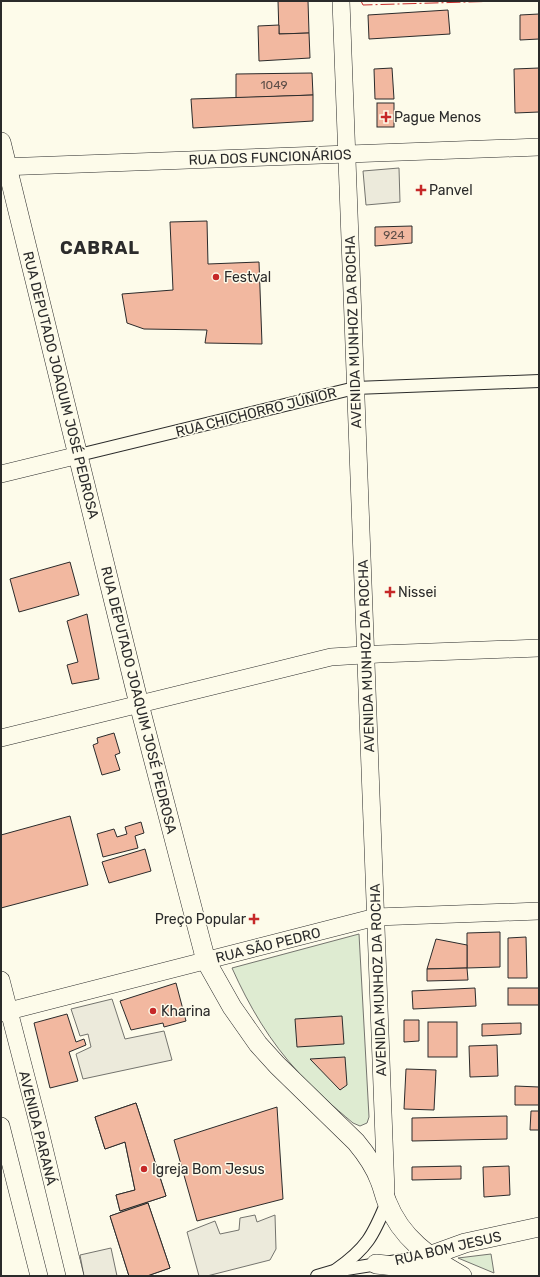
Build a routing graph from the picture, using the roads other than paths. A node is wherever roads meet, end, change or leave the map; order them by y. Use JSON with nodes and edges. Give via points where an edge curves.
{"nodes":[{"id":1,"x":341,"y":1,"type":"edge"},
{"id":2,"x":1,"y":142,"type":"edge"},
{"id":3,"x":539,"y":147,"type":"edge"},
{"id":4,"x":347,"y":154,"type":"junction"},
{"id":5,"x":4,"y":167,"type":"edge"},
{"id":6,"x":539,"y":382,"type":"edge"},
{"id":7,"x":355,"y":388,"type":"junction"},
{"id":8,"x":79,"y":455,"type":"junction"},
{"id":9,"x":1,"y":474,"type":"edge"},
{"id":10,"x":539,"y":648,"type":"edge"},
{"id":11,"x":366,"y":654,"type":"junction"},
{"id":12,"x":331,"y":657,"type":"junction"},
{"id":13,"x":139,"y":704,"type":"junction"},
{"id":14,"x":1,"y":738,"type":"edge"},
{"id":15,"x":369,"y":746,"type":"junction"},
{"id":16,"x":539,"y":912,"type":"edge"},
{"id":17,"x":376,"y":917,"type":"junction"},
{"id":18,"x":206,"y":961,"type":"junction"},
{"id":19,"x":1,"y":980,"type":"edge"},
{"id":20,"x":5,"y":1012,"type":"edge"},
{"id":21,"x":1,"y":1126,"type":"edge"},
{"id":22,"x":386,"y":1202,"type":"junction"},
{"id":23,"x":539,"y":1227,"type":"edge"},
{"id":24,"x":429,"y":1256,"type":"junction"},
{"id":25,"x":376,"y":1264,"type":"junction"},
{"id":26,"x":334,"y":1271,"type":"junction"},
{"id":27,"x":39,"y":1276,"type":"edge"},
{"id":28,"x":75,"y":1276,"type":"edge"},
{"id":29,"x":317,"y":1276,"type":"edge"},
{"id":30,"x":454,"y":1276,"type":"edge"},
{"id":31,"x":462,"y":1276,"type":"edge"}],
"edges":[{"from":1,"to":4,"type":"main road","name":"AVENIDA MUNHOZ DA ROCHA"},
{"from":2,"to":5,"type":"main road","name":"RUA DEPUTADO JOAQUIM JOSÉ PEDROSA"},
{"from":3,"to":4,"type":"main road","name":"RUA DOS FUNCIONÁRIOS"},
{"from":4,"to":5,"type":"main road","name":"RUA DOS FUNCIONÁRIOS"},
{"from":4,"to":7,"type":"main road","name":"AVENIDA MUNHOZ DA ROCHA"},
{"from":5,"to":8,"type":"main road","name":"RUA DEPUTADO JOAQUIM JOSÉ PEDROSA"},
{"from":6,"to":7,"type":"street","name":"RUA CHICHORRO JÚNIOR"},
{"from":7,"to":8,"type":"street","name":"RUA CHICHORRO JÚNIOR"},
{"from":7,"to":11,"type":"main road","name":"AVENIDA MUNHOZ DA ROCHA"},
{"from":8,"to":9,"type":"main road","name":"RUA CHICHORRO JÚNIOR"},
{"from":8,"to":13,"type":"main road","name":"RUA DEPUTADO JOAQUIM JOSÉ PEDROSA"},
{"from":10,"to":11,"type":"main road"},
{"from":11,"to":12,"type":"main road"},
{"from":11,"to":15,"type":"main road","name":"AVENIDA MUNHOZ DA ROCHA"},
{"from":12,"to":13,"type":"main road"},
{"from":12,"to":15,"type":"main road","via":[[349,663],[356,674]]},
{"from":13,"to":14,"type":"main road"},
{"from":13,"to":18,"type":"main road","name":"RUA DEPUTADO JOAQUIM JOSÉ PEDROSA"},
{"from":15,"to":17,"type":"main road","name":"AVENIDA MUNHOZ DA ROCHA"},
{"from":16,"to":17,"type":"main road","name":"RUA SÃO PEDRO"},
{"from":17,"to":18,"type":"main road","name":"RUA SÃO PEDRO"},
{"from":17,"to":22,"type":"main road","name":"AVENIDA MUNHOZ DA ROCHA"},
{"from":18,"to":20,"type":"main road","name":"RUA SÃO PEDRO"},
{"from":18,"to":22,"type":"main road","name":"RUA DEPUTADO JOAQUIM JOSÉ PEDROSA","via":[[232,1007],[258,1044],[365,1153],[374,1166]]},
{"from":19,"to":20,"type":"main road","name":"AVENIDA PARANÁ"},
{"from":20,"to":28,"type":"main road","name":"AVENIDA PARANÁ","via":[[38,1122]]},
{"from":21,"to":27,"type":"main road"},
{"from":22,"to":24,"type":"main road","name":"AVENIDA MUNHOZ DA ROCHA","via":[[406,1236]]},
{"from":22,"to":26,"type":"street","name":"RUA BOM JESUS","via":[[368,1242]]},
{"from":23,"to":24,"type":"main road","name":"RUA BOM JESUS","via":[[478,1240]]},
{"from":24,"to":25,"type":"street","name":"RUA BOM JESUS"},
{"from":24,"to":31,"type":"main road","name":"AVENIDA MUNHOZ DA ROCHA"},
{"from":25,"to":26,"type":"street","name":"RUA BOM JESUS"},
{"from":25,"to":30,"type":"main road"},
{"from":26,"to":29,"type":"street","name":"RUA BOM JESUS"}]}
